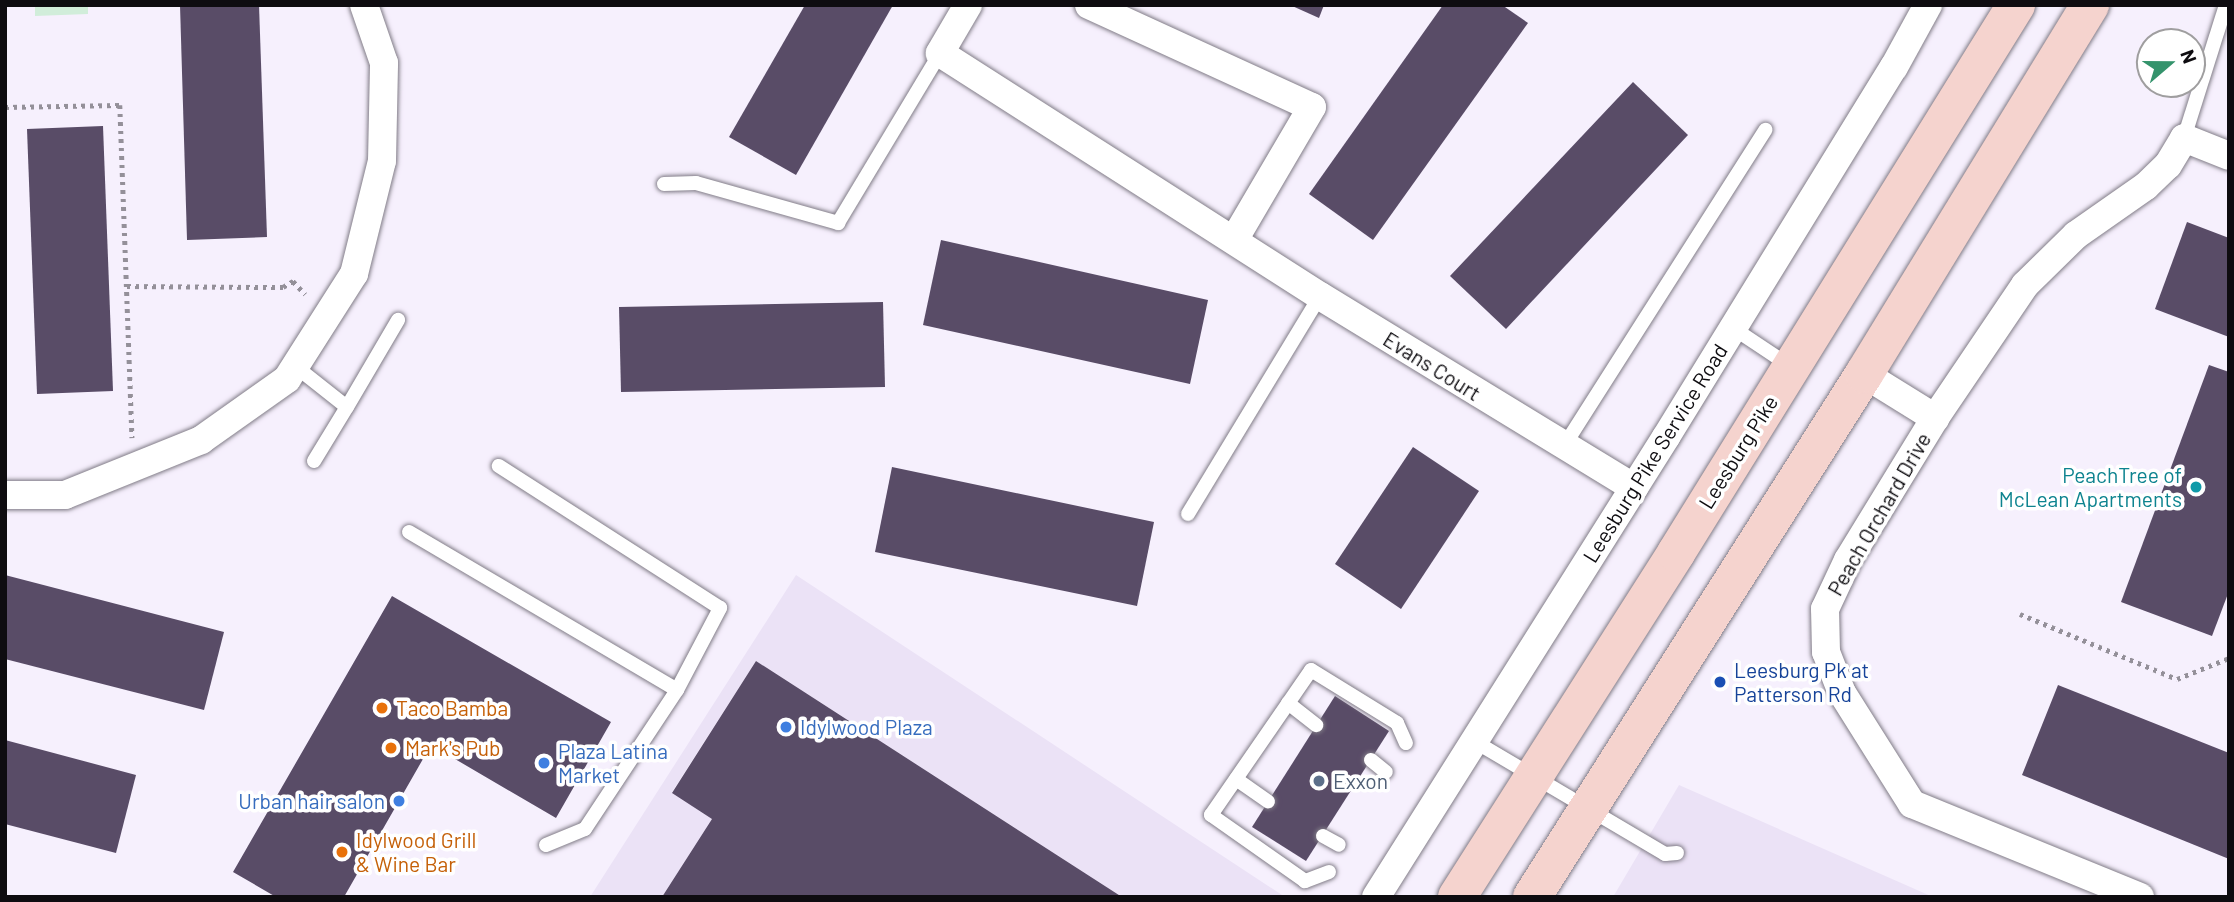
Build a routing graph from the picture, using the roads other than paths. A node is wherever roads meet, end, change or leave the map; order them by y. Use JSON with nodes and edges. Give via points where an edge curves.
{"nodes":[{"id":1,"x":365,"y":5,"type":"edge"},
{"id":2,"x":968,"y":5,"type":"edge"},
{"id":3,"x":1089,"y":5,"type":"edge"},
{"id":4,"x":1928,"y":5,"type":"edge"},
{"id":5,"x":2016,"y":5,"type":"edge"},
{"id":6,"x":2090,"y":5,"type":"edge"},
{"id":7,"x":2226,"y":5,"type":"edge"},
{"id":8,"x":940,"y":53,"type":"junction"},
{"id":9,"x":1765,"y":130,"type":"dead end"},
{"id":10,"x":2184,"y":138,"type":"junction"},
{"id":11,"x":2229,"y":156,"type":"edge"},
{"id":12,"x":664,"y":184,"type":"dead end"},
{"id":13,"x":1234,"y":240,"type":"junction"},
{"id":14,"x":1320,"y":296,"type":"junction"},
{"id":15,"x":398,"y":320,"type":"dead end"},
{"id":16,"x":1733,"y":328,"type":"junction"},
{"id":17,"x":295,"y":366,"type":"junction"},
{"id":18,"x":1791,"y":367,"type":"junction"},
{"id":19,"x":1864,"y":374,"type":"junction"},
{"id":20,"x":346,"y":408,"type":"junction"},
{"id":21,"x":1935,"y":418,"type":"junction"},
{"id":22,"x":1564,"y":446,"type":"junction"},
{"id":23,"x":314,"y":461,"type":"dead end"},
{"id":24,"x":499,"y":466,"type":"dead end"},
{"id":25,"x":1634,"y":488,"type":"junction"},
{"id":26,"x":5,"y":495,"type":"edge"},
{"id":27,"x":1188,"y":514,"type":"dead end"},
{"id":28,"x":409,"y":532,"type":"dead end"},
{"id":29,"x":677,"y":690,"type":"junction"},
{"id":30,"x":1288,"y":703,"type":"junction"},
{"id":31,"x":1317,"y":725,"type":"dead end"},
{"id":32,"x":1474,"y":741,"type":"junction"},
{"id":33,"x":1406,"y":743,"type":"dead end"},
{"id":34,"x":1371,"y":760,"type":"dead end"},
{"id":35,"x":1386,"y":772,"type":"dead end"},
{"id":36,"x":1535,"y":777,"type":"junction"},
{"id":37,"x":1236,"y":779,"type":"junction"},
{"id":38,"x":1268,"y":801,"type":"dead end"},
{"id":39,"x":1587,"y":807,"type":"junction"},
{"id":40,"x":1323,"y":836,"type":"dead end"},
{"id":41,"x":546,"y":845,"type":"dead end"},
{"id":42,"x":1339,"y":845,"type":"dead end"},
{"id":43,"x":1677,"y":853,"type":"dead end"},
{"id":44,"x":1329,"y":872,"type":"dead end"},
{"id":45,"x":1376,"y":897,"type":"edge"},
{"id":46,"x":1457,"y":897,"type":"edge"},
{"id":47,"x":1532,"y":897,"type":"edge"},
{"id":48,"x":2140,"y":897,"type":"edge"}],
"edges":[{"from":1,"to":17,"type":"street","via":[[384,63],[382,161],[354,274]]},
{"from":2,"to":8,"type":"street"},
{"from":3,"to":13,"type":"street","via":[[1312,107]]},
{"from":4,"to":16,"type":"street","name":"Leesburg Pike Service Road"},
{"from":5,"to":18,"type":"main road","name":"Leesburg Pike"},
{"from":6,"to":19,"type":"main road"},
{"from":7,"to":10,"type":"lane"},
{"from":8,"to":12,"type":"lane","via":[[838,223],[696,183]]},
{"from":8,"to":13,"type":"street","name":"Evans Court"},
{"from":9,"to":22,"type":"lane"},
{"from":10,"to":11,"type":"street"},
{"from":10,"to":21,"type":"street","name":"Peach Orchard Drive","via":[[2168,165],[2146,186],[2076,235],[2025,285]]},
{"from":13,"to":14,"type":"street","name":"Evans Court"},
{"from":14,"to":22,"type":"street","name":"Evans Court"},
{"from":14,"to":27,"type":"lane"},
{"from":15,"to":20,"type":"lane"},
{"from":16,"to":18,"type":"lane"},
{"from":16,"to":25,"type":"street","name":"Leesburg Pike Service Road"},
{"from":17,"to":20,"type":"lane"},
{"from":17,"to":26,"type":"street","via":[[287,379],[201,440],[65,495]]},
{"from":18,"to":36,"type":"main road","name":"Leesburg Pike"},
{"from":19,"to":21,"type":"street","name":"Peach Orchard Drive"},
{"from":19,"to":39,"type":"main road"},
{"from":20,"to":23,"type":"lane"},
{"from":21,"to":48,"type":"street","name":"Peach Orchard Drive","via":[[1848,560],[1825,609],[1826,652],[1842,693],[1912,804]]},
{"from":22,"to":25,"type":"street","name":"Evans Court"},
{"from":24,"to":29,"type":"lane","via":[[720,608]]},
{"from":25,"to":32,"type":"street","name":"Leesburg Pike Service Road"},
{"from":28,"to":29,"type":"lane"},
{"from":29,"to":41,"type":"lane","via":[[585,828]]},
{"from":30,"to":31,"type":"lane"},
{"from":30,"to":33,"type":"lane","via":[[1311,670],[1397,723]]},
{"from":30,"to":37,"type":"lane"},
{"from":32,"to":36,"type":"lane"},
{"from":32,"to":45,"type":"street","name":"Leesburg Pike Service Road"},
{"from":34,"to":35,"type":"lane"},
{"from":36,"to":39,"type":"lane"},
{"from":36,"to":46,"type":"main road","name":"Leesburg Pike"},
{"from":37,"to":38,"type":"lane"},
{"from":37,"to":44,"type":"lane","via":[[1211,815],[1305,881]]},
{"from":39,"to":43,"type":"lane","via":[[1665,854]]},
{"from":39,"to":47,"type":"main road"},
{"from":40,"to":42,"type":"lane"}]}
